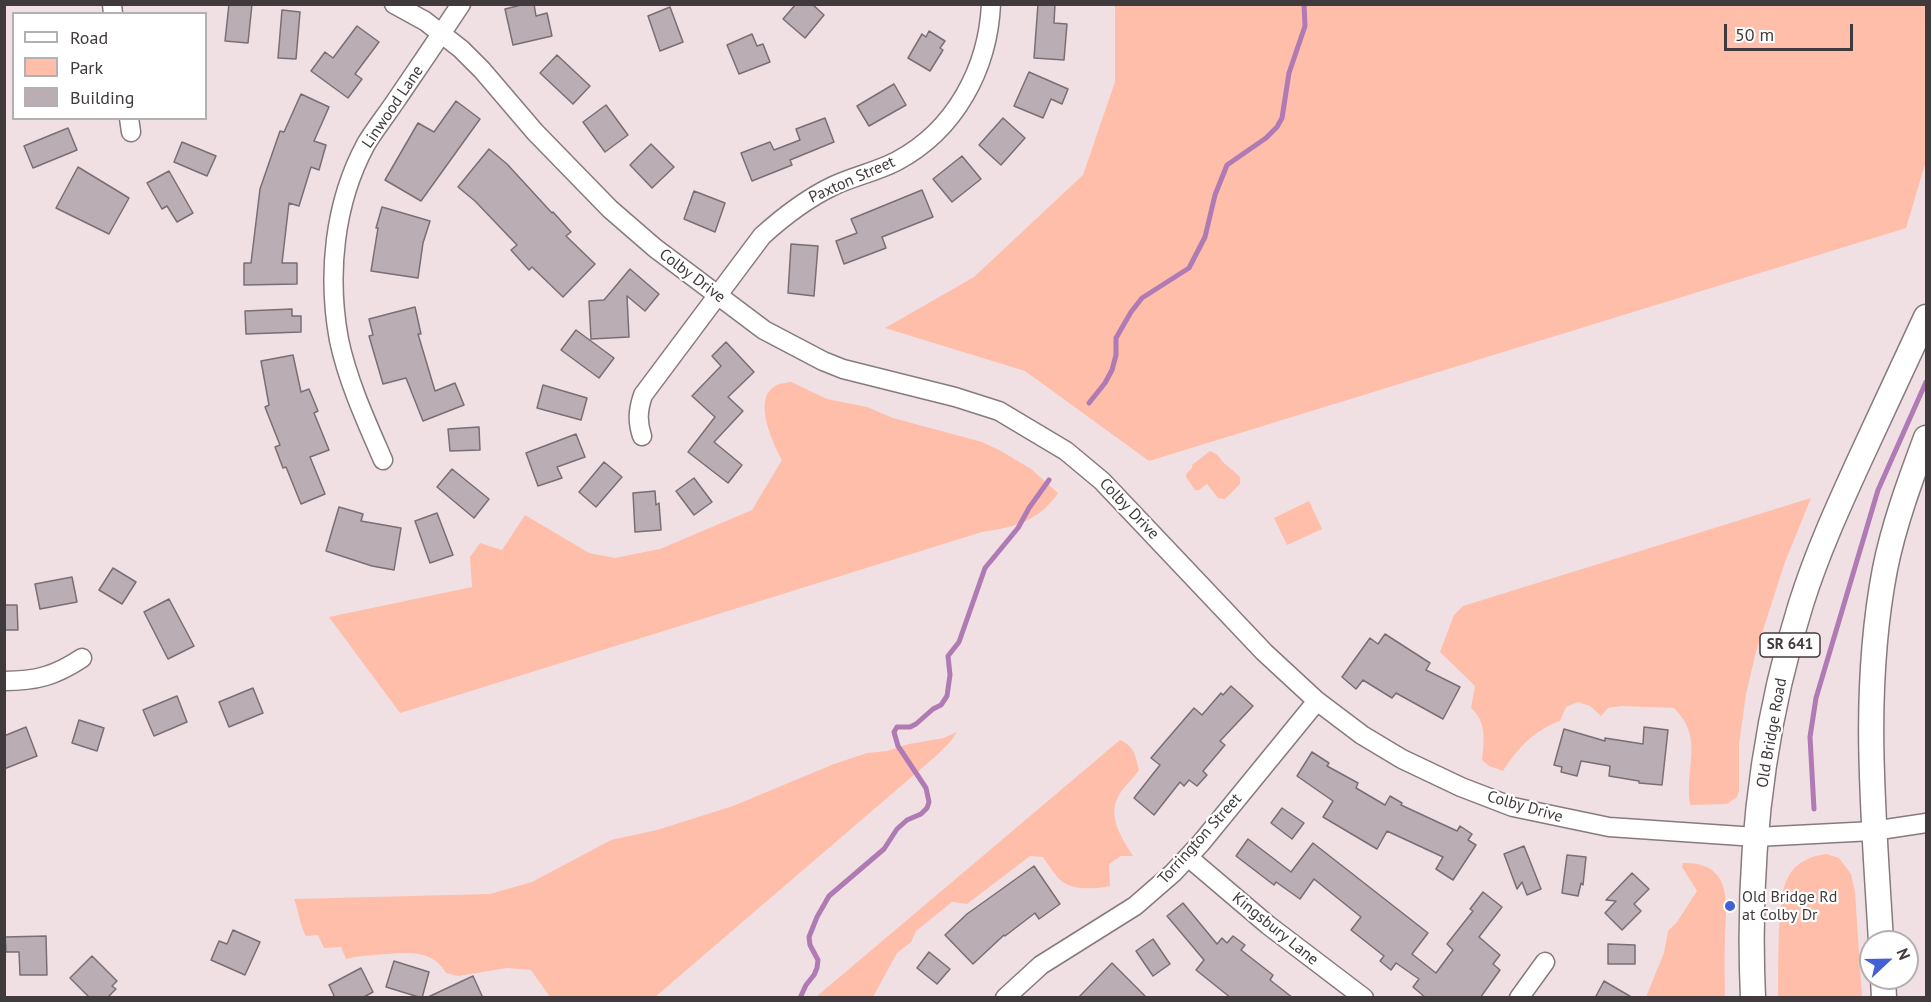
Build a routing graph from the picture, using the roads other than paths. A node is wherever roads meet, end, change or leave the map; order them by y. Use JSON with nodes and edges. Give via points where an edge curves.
{"nodes":[{"id":1,"x":394,"y":4,"type":"edge"},
{"id":2,"x":461,"y":4,"type":"edge"},
{"id":3,"x":992,"y":4,"type":"edge"},
{"id":4,"x":442,"y":33,"type":"junction"},
{"id":5,"x":718,"y":296,"type":"junction"},
{"id":6,"x":1926,"y":317,"type":"edge"},
{"id":7,"x":642,"y":436,"type":"dead end"},
{"id":8,"x":1926,"y":438,"type":"edge"},
{"id":9,"x":383,"y":460,"type":"dead end"},
{"id":10,"x":82,"y":658,"type":"dead end"},
{"id":11,"x":4,"y":681,"type":"edge"},
{"id":12,"x":1317,"y":700,"type":"junction"},
{"id":13,"x":1926,"y":823,"type":"edge"},
{"id":14,"x":1873,"y":831,"type":"junction"},
{"id":15,"x":1756,"y":837,"type":"junction"},
{"id":16,"x":1188,"y":857,"type":"junction"},
{"id":17,"x":1880,"y":930,"type":"edge"},
{"id":18,"x":1545,"y":962,"type":"dead end"},
{"id":19,"x":1005,"y":998,"type":"edge"},
{"id":20,"x":1364,"y":998,"type":"edge"},
{"id":21,"x":1520,"y":998,"type":"edge"},
{"id":22,"x":1753,"y":998,"type":"edge"}],
"edges":[{"from":1,"to":4,"type":"street","name":"Colby Drive"},
{"from":2,"to":4,"type":"street","name":"Linwood Lane"},
{"from":3,"to":5,"type":"street","name":"Paxton Street","via":[[985,50],[976,76],[945,123],[898,160],[835,185],[784,216],[762,236]]},
{"from":4,"to":5,"type":"street","name":"Colby Drive","via":[[482,70],[535,132],[610,209]]},
{"from":4,"to":9,"type":"street","name":"Linwood Lane","via":[[367,143],[346,195],[338,229],[334,298],[339,340]]},
{"from":5,"to":7,"type":"street","name":"Paxton Street","via":[[644,395],[638,422]]},
{"from":5,"to":12,"type":"street","name":"Colby Drive","via":[[764,330],[823,362],[999,411],[1066,451],[1102,481],[1264,652]]},
{"from":6,"to":15,"type":"main road","name":"Old Bridge Road","number":"SR 641","via":[[1846,490],[1802,603],[1770,726]]},
{"from":8,"to":14,"type":"main road","via":[[1895,529],[1876,630],[1871,694]]},
{"from":10,"to":11,"type":"street","via":[[45,677]]},
{"from":12,"to":15,"type":"street","name":"Colby Drive","via":[[1362,735],[1402,759],[1513,807],[1610,827]]},
{"from":12,"to":16,"type":"street","name":"Torrington Street"},
{"from":13,"to":14,"type":"street","name":"Colby Drive"},
{"from":14,"to":15,"type":"street","name":"Colby Drive"},
{"from":14,"to":17,"type":"main road"},
{"from":15,"to":22,"type":"main road","name":"Old Bridge Road","number":"SR 641"},
{"from":16,"to":19,"type":"street","name":"Torrington Street","via":[[1135,906],[1041,965]]},
{"from":16,"to":20,"type":"street","name":"Kingsbury Lane","via":[[1301,952]]},
{"from":18,"to":21,"type":"street"}]}
